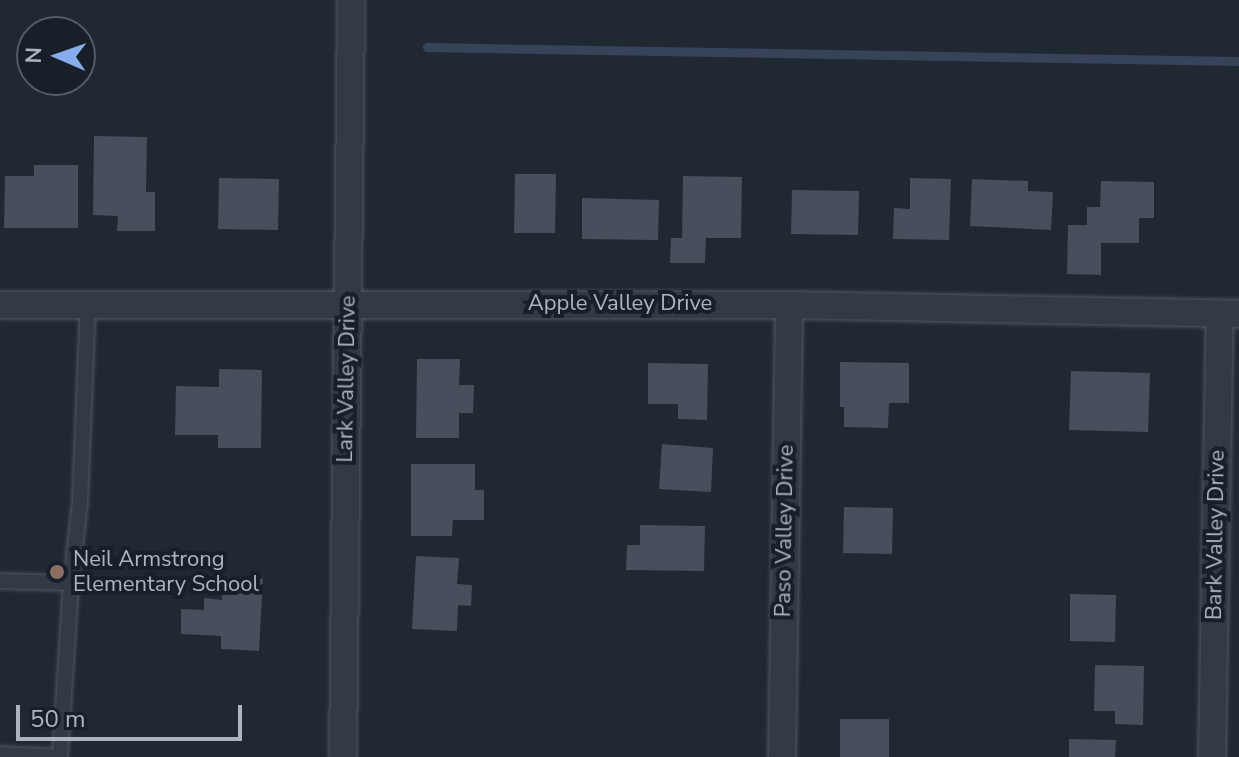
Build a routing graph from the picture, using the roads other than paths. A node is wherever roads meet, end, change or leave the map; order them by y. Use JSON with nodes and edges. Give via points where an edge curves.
{"nodes":[{"id":1,"x":351,"y":0,"type":"edge"},
{"id":2,"x":348,"y":303,"type":"junction"},
{"id":3,"x":0,"y":305,"type":"edge"},
{"id":4,"x":88,"y":305,"type":"junction"},
{"id":5,"x":789,"y":305,"type":"junction"},
{"id":6,"x":1230,"y":314,"type":"edge"},
{"id":7,"x":0,"y":581,"type":"edge"},
{"id":8,"x":71,"y":583,"type":"junction"},
{"id":9,"x":0,"y":754,"type":"edge"},
{"id":10,"x":343,"y":757,"type":"edge"},
{"id":11,"x":782,"y":757,"type":"edge"},
{"id":12,"x":1212,"y":757,"type":"edge"}],
"edges":[{"from":1,"to":2,"type":"street","name":"Lark Valley Drive"},
{"from":2,"to":4,"type":"street","name":"Apple Valley Drive"},
{"from":2,"to":5,"type":"street","name":"Apple Valley Drive"},
{"from":2,"to":10,"type":"street","name":"Lark Valley Drive"},
{"from":3,"to":4,"type":"street","name":"Apple Valley Drive"},
{"from":4,"to":8,"type":"lane","via":[[80,502]]},
{"from":5,"to":6,"type":"street","name":"Apple Valley Drive"},
{"from":5,"to":11,"type":"street","name":"Paso Valley Drive"},
{"from":6,"to":12,"type":"street","name":"Bark Valley Drive"},
{"from":7,"to":8,"type":"lane"},
{"from":8,"to":9,"type":"lane","via":[[60,757]]}]}
